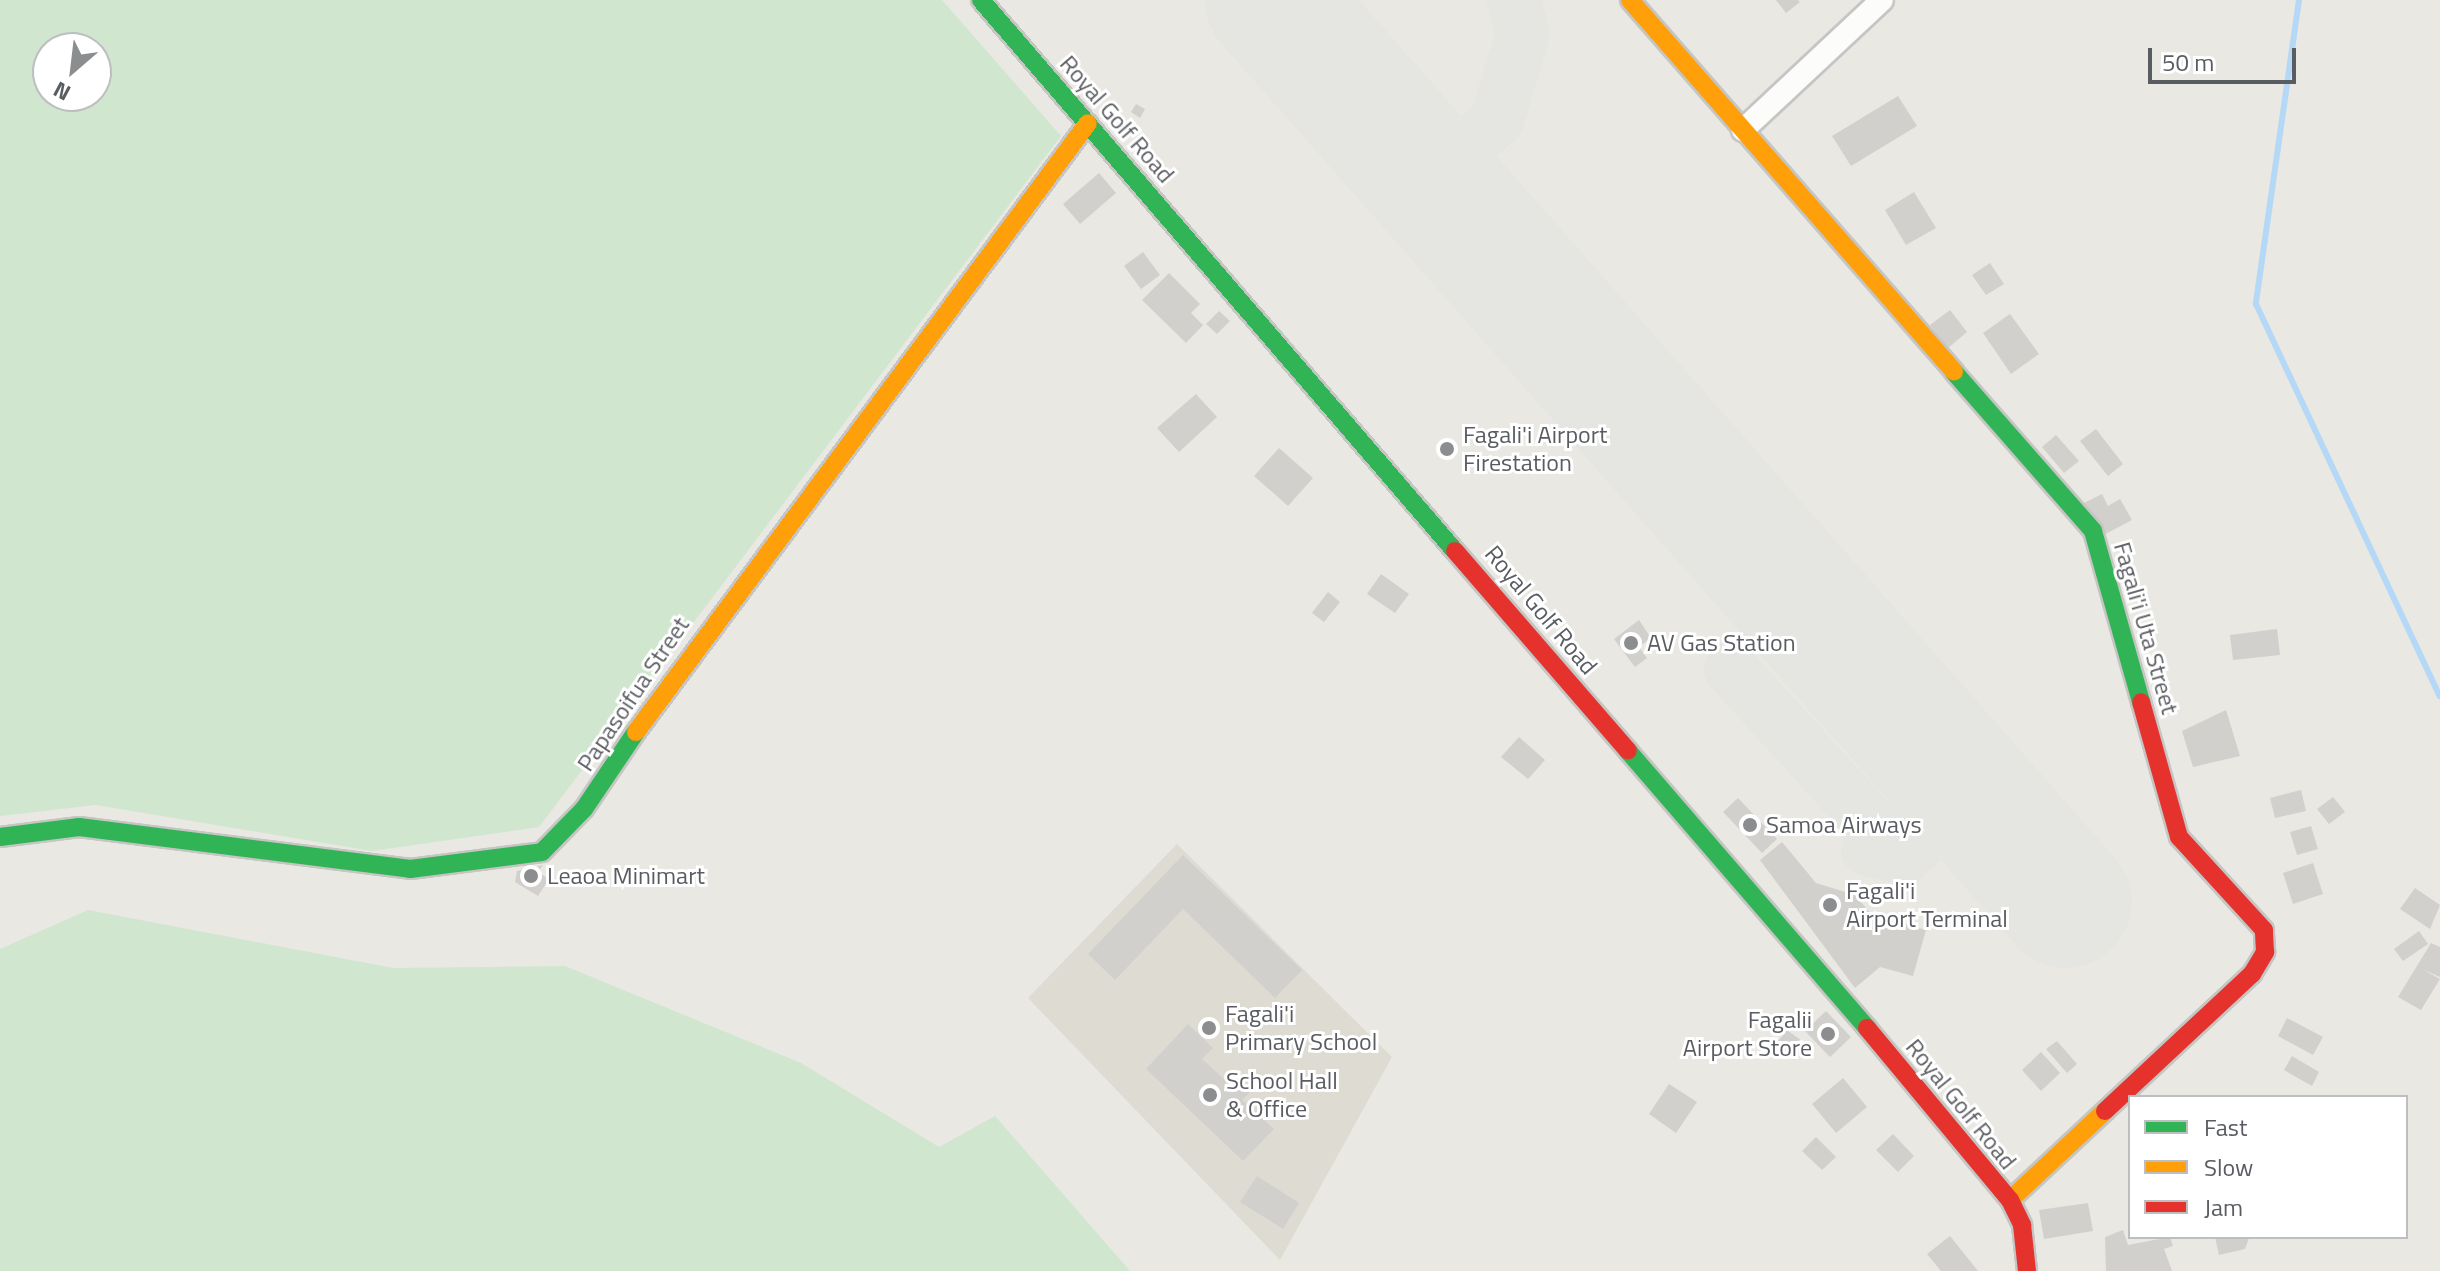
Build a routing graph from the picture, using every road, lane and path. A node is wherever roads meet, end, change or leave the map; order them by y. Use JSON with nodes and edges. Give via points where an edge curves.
{"nodes":[{"id":1,"x":981,"y":0,"type":"edge"},
{"id":2,"x":1630,"y":0,"type":"edge"},
{"id":3,"x":1882,"y":0,"type":"edge"},
{"id":4,"x":1088,"y":123,"type":"junction"},
{"id":5,"x":1743,"y":130,"type":"junction"},
{"id":6,"x":0,"y":837,"type":"edge"},
{"id":7,"x":2010,"y":1200,"type":"junction"},
{"id":8,"x":2027,"y":1271,"type":"edge"}],
"edges":[{"from":1,"to":4,"type":"street","name":"Royal Golf Road"},
{"from":2,"to":5,"type":"street","name":"Fagali'i Uta Street"},
{"from":3,"to":5,"type":"street"},
{"from":4,"to":6,"type":"street","name":"Papasoifua Street","via":[[695,644],[584,809],[542,852],[410,869],[79,827]]},
{"from":4,"to":7,"type":"street","name":"Royal Golf Road"},
{"from":5,"to":7,"type":"street","name":"Fagali'i Uta Street","via":[[2093,531],[2179,837],[2264,930],[2265,952],[2252,974]]},
{"from":7,"to":8,"type":"street","name":"Royal Golf Road","via":[[2022,1225]]}]}
